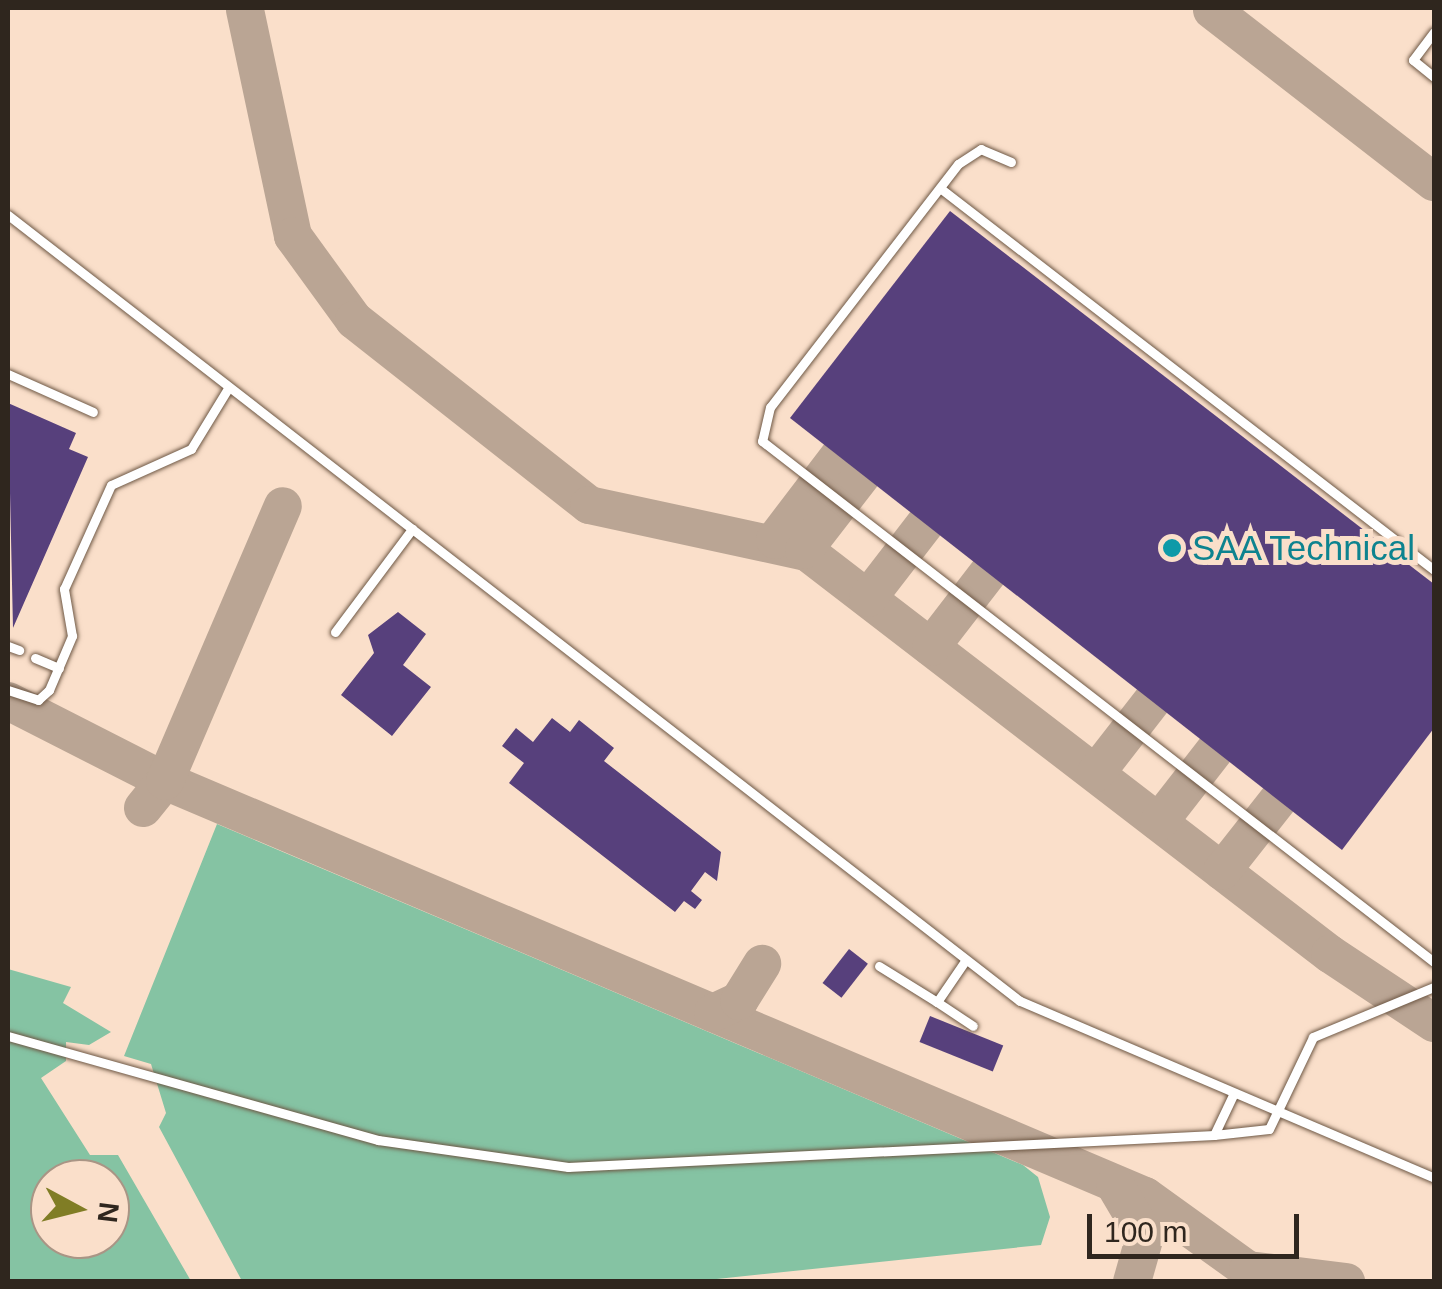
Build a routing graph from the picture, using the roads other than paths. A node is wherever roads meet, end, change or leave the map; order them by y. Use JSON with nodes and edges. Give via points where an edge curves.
{"nodes":[{"id":1,"x":1434,"y":32,"type":"edge"},
{"id":2,"x":1434,"y":77,"type":"edge"},
{"id":3,"x":1011,"y":162,"type":"dead end"},
{"id":4,"x":940,"y":188,"type":"junction"},
{"id":5,"x":8,"y":215,"type":"edge"},
{"id":6,"x":8,"y":374,"type":"edge"},
{"id":7,"x":227,"y":390,"type":"junction"},
{"id":8,"x":93,"y":412,"type":"dead end"},
{"id":9,"x":412,"y":529,"type":"junction"},
{"id":10,"x":1434,"y":570,"type":"edge"},
{"id":11,"x":335,"y":632,"type":"dead end"},
{"id":12,"x":8,"y":646,"type":"edge"},
{"id":13,"x":19,"y":650,"type":"dead end"},
{"id":14,"x":35,"y":658,"type":"dead end"},
{"id":15,"x":59,"y":668,"type":"junction"},
{"id":16,"x":8,"y":690,"type":"edge"},
{"id":17,"x":965,"y":961,"type":"junction"},
{"id":18,"x":1434,"y":962,"type":"edge"},
{"id":19,"x":879,"y":966,"type":"dead end"},
{"id":20,"x":1434,"y":987,"type":"edge"},
{"id":21,"x":937,"y":1002,"type":"junction"},
{"id":22,"x":973,"y":1026,"type":"dead end"},
{"id":23,"x":8,"y":1036,"type":"edge"},
{"id":24,"x":1233,"y":1095,"type":"junction"},
{"id":25,"x":1274,"y":1112,"type":"junction"},
{"id":26,"x":1214,"y":1135,"type":"junction"},
{"id":27,"x":1434,"y":1178,"type":"edge"}],
"edges":[{"from":1,"to":2,"type":"lane","via":[[1413,60]]},
{"from":3,"to":4,"type":"lane","via":[[981,149]]},
{"from":4,"to":10,"type":"lane"},
{"from":4,"to":18,"type":"lane","via":[[770,407],[762,441]]},
{"from":5,"to":7,"type":"lane"},
{"from":6,"to":8,"type":"lane"},
{"from":7,"to":9,"type":"lane"},
{"from":7,"to":15,"type":"lane","via":[[191,449],[104,495],[63,594],[73,629]]},
{"from":9,"to":11,"type":"lane"},
{"from":9,"to":17,"type":"lane"},
{"from":12,"to":13,"type":"lane"},
{"from":14,"to":15,"type":"lane"},
{"from":15,"to":16,"type":"lane","via":[[38,700]]},
{"from":17,"to":21,"type":"lane"},
{"from":17,"to":24,"type":"lane","via":[[1043,1015]]},
{"from":19,"to":21,"type":"lane"},
{"from":20,"to":25,"type":"lane","via":[[1308,1040]]},
{"from":21,"to":22,"type":"lane"},
{"from":23,"to":26,"type":"lane","via":[[338,1130],[532,1165],[679,1167]]},
{"from":24,"to":25,"type":"lane"},
{"from":24,"to":26,"type":"lane"},
{"from":25,"to":26,"type":"lane","via":[[1269,1129]]},
{"from":25,"to":27,"type":"lane"}]}
